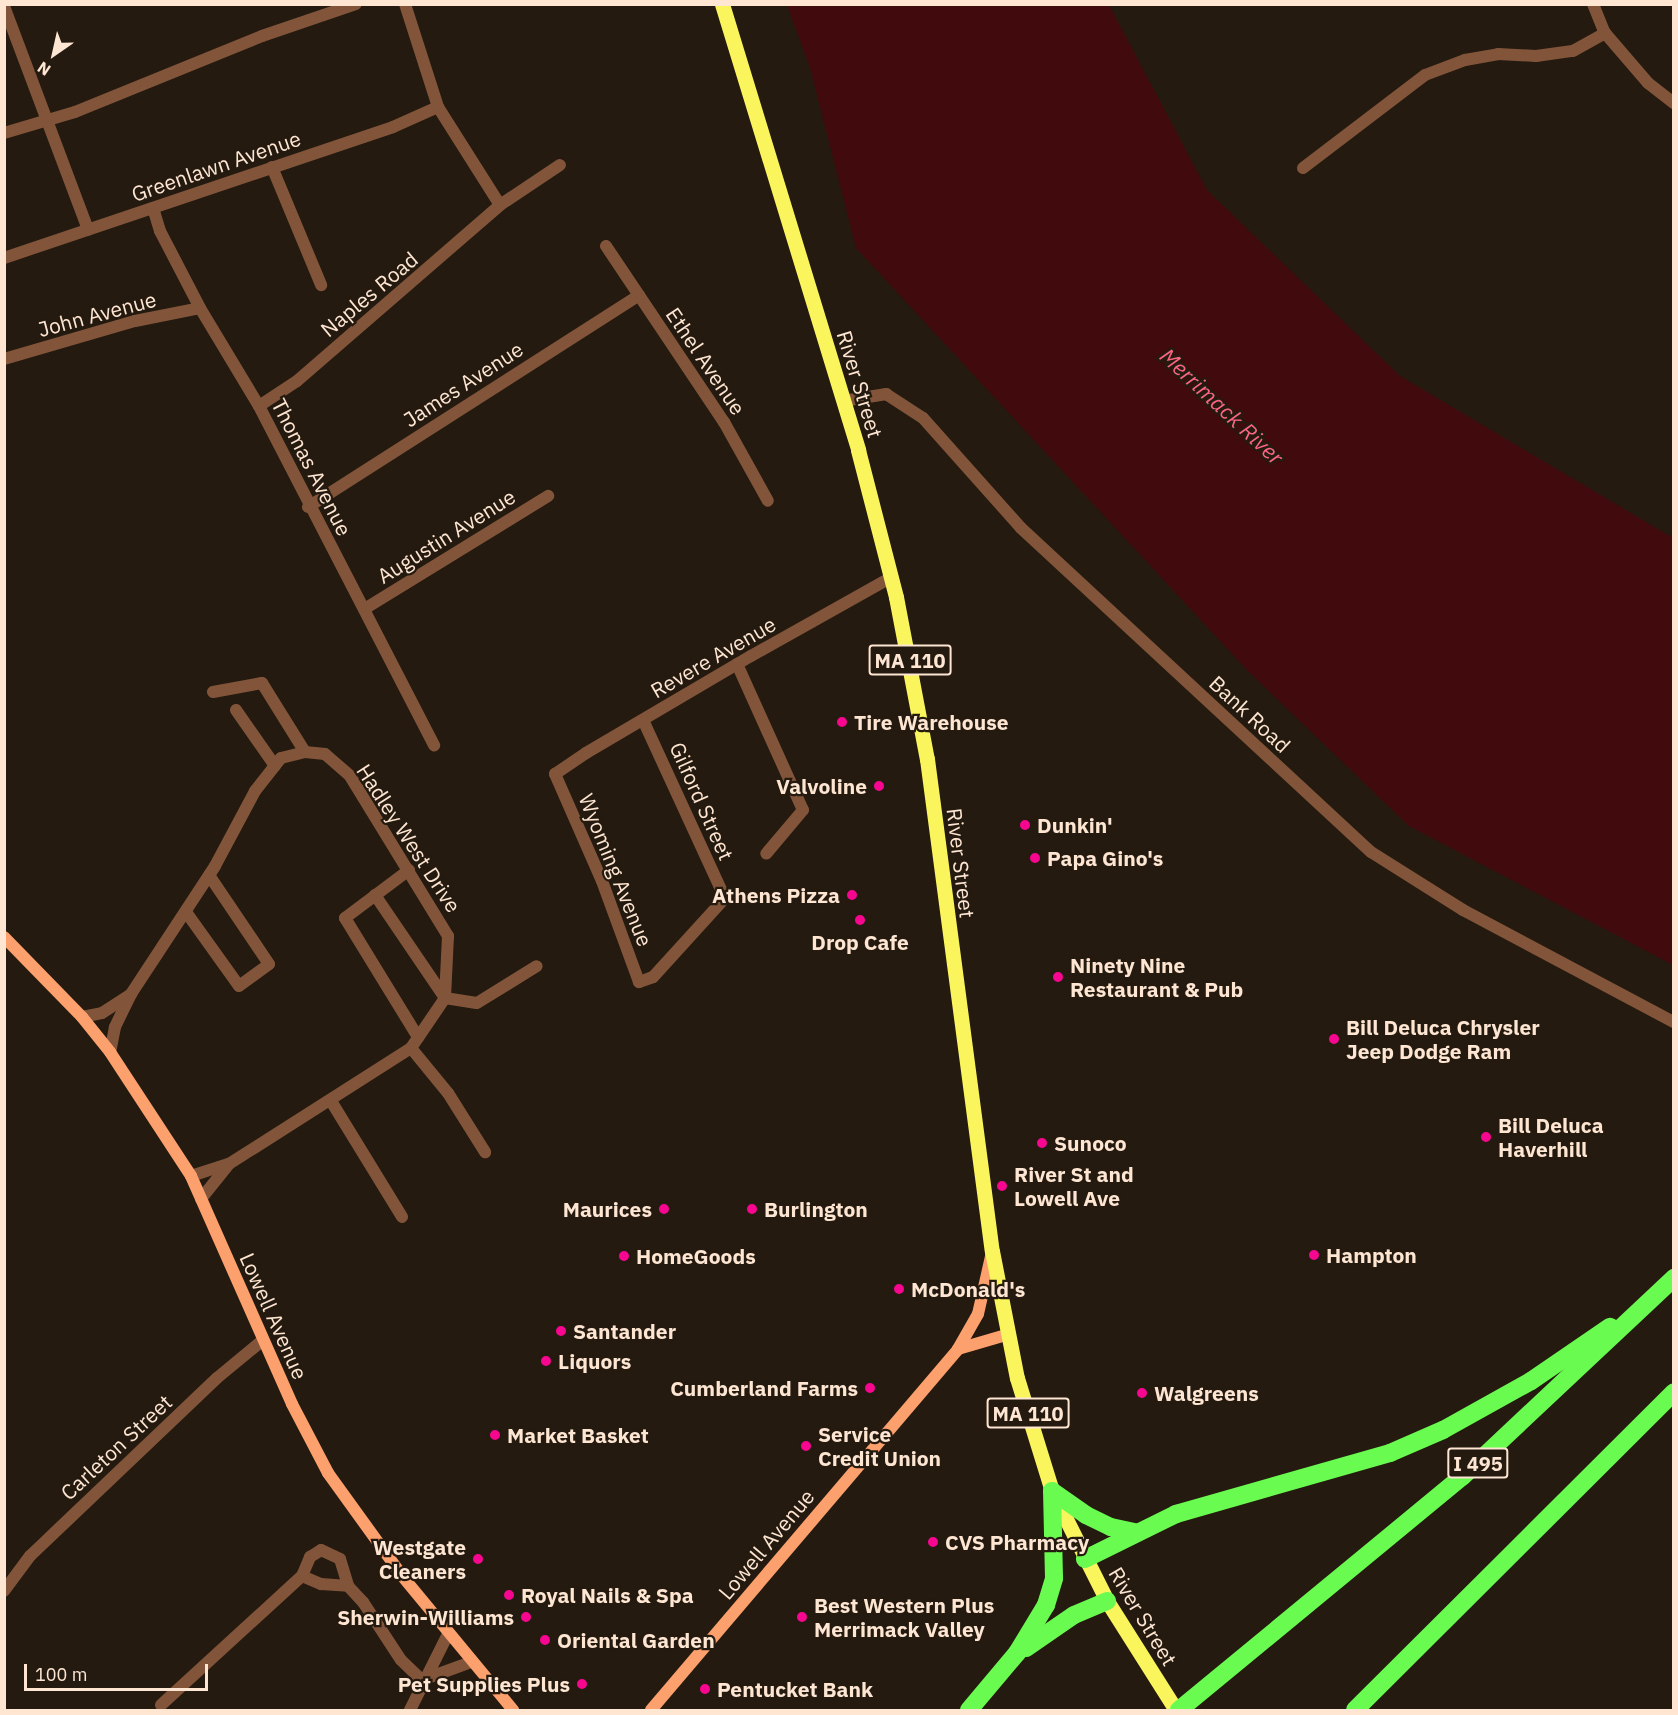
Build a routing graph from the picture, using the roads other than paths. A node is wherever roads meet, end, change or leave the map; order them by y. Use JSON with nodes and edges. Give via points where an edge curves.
{"nodes":[{"id":1,"x":356,"y":4,"type":"edge"},
{"id":2,"x":405,"y":4,"type":"edge"},
{"id":3,"x":722,"y":4,"type":"edge"},
{"id":4,"x":1593,"y":4,"type":"edge"},
{"id":5,"x":4,"y":6,"type":"edge"},
{"id":6,"x":1605,"y":33,"type":"junction"},
{"id":7,"x":1674,"y":103,"type":"edge"},
{"id":8,"x":438,"y":107,"type":"junction"},
{"id":9,"x":48,"y":122,"type":"junction"},
{"id":10,"x":4,"y":133,"type":"edge"},
{"id":11,"x":560,"y":165,"type":"dead end"},
{"id":12,"x":272,"y":167,"type":"junction"},
{"id":13,"x":1303,"y":168,"type":"dead end"},
{"id":14,"x":501,"y":205,"type":"junction"},
{"id":15,"x":153,"y":208,"type":"junction"},
{"id":16,"x":88,"y":230,"type":"junction"},
{"id":17,"x":606,"y":246,"type":"dead end"},
{"id":18,"x":4,"y":258,"type":"edge"},
{"id":19,"x":321,"y":285,"type":"dead end"},
{"id":20,"x":639,"y":295,"type":"junction"},
{"id":21,"x":200,"y":308,"type":"junction"},
{"id":22,"x":4,"y":358,"type":"edge"},
{"id":23,"x":843,"y":401,"type":"junction"},
{"id":24,"x":259,"y":406,"type":"junction"},
{"id":25,"x":548,"y":496,"type":"dead end"},
{"id":26,"x":768,"y":501,"type":"dead end"},
{"id":27,"x":308,"y":507,"type":"junction"},
{"id":28,"x":892,"y":577,"type":"junction"},
{"id":29,"x":366,"y":608,"type":"junction"},
{"id":30,"x":737,"y":664,"type":"junction"},
{"id":31,"x":213,"y":692,"type":"dead end"},
{"id":32,"x":236,"y":710,"type":"dead end"},
{"id":33,"x":643,"y":720,"type":"junction"},
{"id":34,"x":434,"y":746,"type":"dead end"},
{"id":35,"x":305,"y":752,"type":"junction"},
{"id":36,"x":274,"y":766,"type":"junction"},
{"id":37,"x":555,"y":774,"type":"joint"},
{"id":38,"x":766,"y":854,"type":"dead end"},
{"id":39,"x":409,"y":870,"type":"junction"},
{"id":40,"x":209,"y":875,"type":"junction"},
{"id":41,"x":375,"y":895,"type":"junction"},
{"id":42,"x":186,"y":912,"type":"junction"},
{"id":43,"x":4,"y":937,"type":"edge"},
{"id":44,"x":537,"y":966,"type":"dead end"},
{"id":45,"x":639,"y":982,"type":"joint"},
{"id":46,"x":131,"y":994,"type":"junction"},
{"id":47,"x":445,"y":998,"type":"junction"},
{"id":48,"x":82,"y":1017,"type":"junction"},
{"id":49,"x":1674,"y":1022,"type":"edge"},
{"id":50,"x":415,"y":1043,"type":"junction"},
{"id":51,"x":110,"y":1052,"type":"junction"},
{"id":52,"x":331,"y":1101,"type":"junction"},
{"id":53,"x":485,"y":1152,"type":"dead end"},
{"id":54,"x":229,"y":1164,"type":"junction"},
{"id":55,"x":190,"y":1176,"type":"junction"},
{"id":56,"x":201,"y":1199,"type":"junction"},
{"id":57,"x":402,"y":1217,"type":"dead end"},
{"id":58,"x":992,"y":1251,"type":"junction"},
{"id":59,"x":1674,"y":1278,"type":"edge"},
{"id":60,"x":1650,"y":1302,"type":"junction"},
{"id":61,"x":1006,"y":1335,"type":"junction"},
{"id":62,"x":263,"y":1340,"type":"junction"},
{"id":63,"x":958,"y":1349,"type":"junction"},
{"id":64,"x":1674,"y":1392,"type":"edge"},
{"id":65,"x":1052,"y":1491,"type":"junction"},
{"id":66,"x":1135,"y":1532,"type":"junction"},
{"id":67,"x":1086,"y":1559,"type":"junction"},
{"id":68,"x":302,"y":1576,"type":"junction"},
{"id":69,"x":348,"y":1586,"type":"junction"},
{"id":70,"x":4,"y":1591,"type":"edge"},
{"id":71,"x":1107,"y":1600,"type":"junction"},
{"id":72,"x":448,"y":1634,"type":"junction"},
{"id":73,"x":1017,"y":1653,"type":"junction"},
{"id":74,"x":471,"y":1662,"type":"junction"},
{"id":75,"x":422,"y":1680,"type":"junction"},
{"id":76,"x":161,"y":1705,"type":"dead end"},
{"id":77,"x":410,"y":1710,"type":"edge"},
{"id":78,"x":513,"y":1710,"type":"edge"},
{"id":79,"x":651,"y":1710,"type":"edge"},
{"id":80,"x":969,"y":1710,"type":"edge"},
{"id":81,"x":1178,"y":1710,"type":"edge"},
{"id":82,"x":1355,"y":1710,"type":"edge"}],
"edges":[{"from":1,"to":9,"type":"street","via":[[262,36]]},
{"from":2,"to":8,"type":"street"},
{"from":3,"to":23,"type":"main road","name":"River Street","number":"MA 110"},
{"from":4,"to":6,"type":"street"},
{"from":5,"to":9,"type":"street"},
{"from":6,"to":7,"type":"street","via":[[1648,83]]},
{"from":6,"to":13,"type":"street","via":[[1573,51],[1536,56],[1498,54],[1465,60],[1425,75]]},
{"from":8,"to":12,"type":"street","name":"Greenlawn Avenue","via":[[393,127]]},
{"from":8,"to":14,"type":"street"},
{"from":9,"to":10,"type":"street"},
{"from":9,"to":16,"type":"street"},
{"from":11,"to":14,"type":"street","name":"Naples Road"},
{"from":12,"to":15,"type":"street","name":"Greenlawn Avenue"},
{"from":12,"to":19,"type":"street"},
{"from":14,"to":24,"type":"street","name":"Naples Road","via":[[297,381]]},
{"from":15,"to":16,"type":"street","name":"Greenlawn Avenue"},
{"from":15,"to":21,"type":"street","name":"Thomas Avenue","via":[[160,231]]},
{"from":16,"to":18,"type":"street","name":"Greenlawn Avenue"},
{"from":17,"to":20,"type":"street","name":"Ethel Avenue"},
{"from":20,"to":26,"type":"street","name":"Ethel Avenue","via":[[724,422]]},
{"from":20,"to":27,"type":"street","name":"James Avenue"},
{"from":21,"to":22,"type":"street","name":"John Avenue","via":[[135,321]]},
{"from":21,"to":24,"type":"street","name":"Thomas Avenue"},
{"from":23,"to":28,"type":"main road","name":"River Street","number":"MA 110"},
{"from":23,"to":49,"type":"street","name":"Bank Road","via":[[886,394],[923,418],[1021,528],[1371,852],[1463,910]]},
{"from":24,"to":27,"type":"street","name":"Thomas Avenue"},
{"from":25,"to":29,"type":"street","name":"Augustin Avenue"},
{"from":27,"to":29,"type":"street","name":"Thomas Avenue"},
{"from":28,"to":30,"type":"street","name":"Revere Avenue"},
{"from":28,"to":58,"type":"main road","name":"River Street","number":"MA 110","via":[[927,759]]},
{"from":29,"to":34,"type":"street","name":"Thomas Avenue"},
{"from":30,"to":33,"type":"street","name":"Revere Avenue"},
{"from":30,"to":38,"type":"street","via":[[803,810]]},
{"from":31,"to":35,"type":"street","via":[[262,683]]},
{"from":32,"to":36,"type":"street"},
{"from":33,"to":37,"type":"street","name":"Revere Avenue"},
{"from":33,"to":45,"type":"street","name":"Gilford Street","via":[[725,898],[653,977]]},
{"from":35,"to":36,"type":"street","via":[[281,758]]},
{"from":35,"to":39,"type":"street","name":"Hadley West Drive","via":[[325,754],[350,776]]},
{"from":36,"to":40,"type":"street","via":[[255,791]]},
{"from":37,"to":45,"type":"street","name":"Wyoming Avenue","via":[[602,881]]},
{"from":39,"to":41,"type":"street"},
{"from":39,"to":47,"type":"street","name":"Hadley West Drive","via":[[448,936]]},
{"from":40,"to":42,"type":"street"},
{"from":40,"to":42,"type":"street","via":[[269,964],[239,986]]},
{"from":41,"to":47,"type":"street"},
{"from":41,"to":50,"type":"street","via":[[345,918]]},
{"from":42,"to":46,"type":"street"},
{"from":43,"to":48,"type":"main road","name":"Lowell Avenue"},
{"from":44,"to":47,"type":"street","via":[[477,1003]]},
{"from":46,"to":48,"type":"street","via":[[102,1012]]},
{"from":46,"to":51,"type":"street","via":[[115,1027]]},
{"from":47,"to":50,"type":"street"},
{"from":48,"to":51,"type":"main road","name":"Lowell Avenue"},
{"from":50,"to":52,"type":"street"},
{"from":50,"to":53,"type":"street"},
{"from":51,"to":55,"type":"main road","name":"Lowell Avenue"},
{"from":52,"to":54,"type":"street"},
{"from":52,"to":57,"type":"street"},
{"from":54,"to":55,"type":"street"},
{"from":54,"to":56,"type":"street"},
{"from":55,"to":56,"type":"main road","name":"Lowell Avenue"},
{"from":56,"to":62,"type":"main road","name":"Lowell Avenue"},
{"from":58,"to":61,"type":"main road","name":"River Street","number":"MA 110"},
{"from":58,"to":63,"type":"main road","name":"Lowell Avenue","via":[[978,1314]]},
{"from":59,"to":60,"type":"highway","number":"I 495"},
{"from":60,"to":66,"type":"highway","via":[[1531,1381],[1443,1430],[1390,1453],[1224,1499]]},
{"from":60,"to":81,"type":"highway","number":"I 495","via":[[1462,1478]]},
{"from":61,"to":63,"type":"main road"},
{"from":61,"to":65,"type":"main road","name":"River Street","number":"MA 110"},
{"from":62,"to":70,"type":"street","name":"Carleton Street","via":[[30,1556]]},
{"from":62,"to":72,"type":"main road","name":"Lowell Avenue","via":[[328,1473]]},
{"from":63,"to":79,"type":"main road","name":"Lowell Avenue"},
{"from":64,"to":82,"type":"highway"},
{"from":65,"to":66,"type":"highway","via":[[1086,1515],[1111,1527]]},
{"from":65,"to":67,"type":"main road","name":"River Street","number":"MA 110"},
{"from":65,"to":73,"type":"highway","via":[[1054,1578],[1046,1605]]},
{"from":66,"to":67,"type":"highway"},
{"from":67,"to":71,"type":"main road","name":"River Street","number":"MA 110"},
{"from":68,"to":69,"type":"street","via":[[321,1584]]},
{"from":68,"to":69,"type":"street","via":[[315,1552],[328,1551],[340,1559]]},
{"from":68,"to":76,"type":"street"},
{"from":69,"to":75,"type":"street","via":[[401,1660]]},
{"from":71,"to":73,"type":"highway","via":[[1074,1615]]},
{"from":71,"to":81,"type":"main road","name":"River Street","number":"MA 110"},
{"from":72,"to":74,"type":"main road","name":"Lowell Avenue"},
{"from":72,"to":75,"type":"street"},
{"from":73,"to":80,"type":"highway"},
{"from":74,"to":75,"type":"street"},
{"from":74,"to":78,"type":"main road","name":"Lowell Avenue"},
{"from":75,"to":77,"type":"street"}]}
